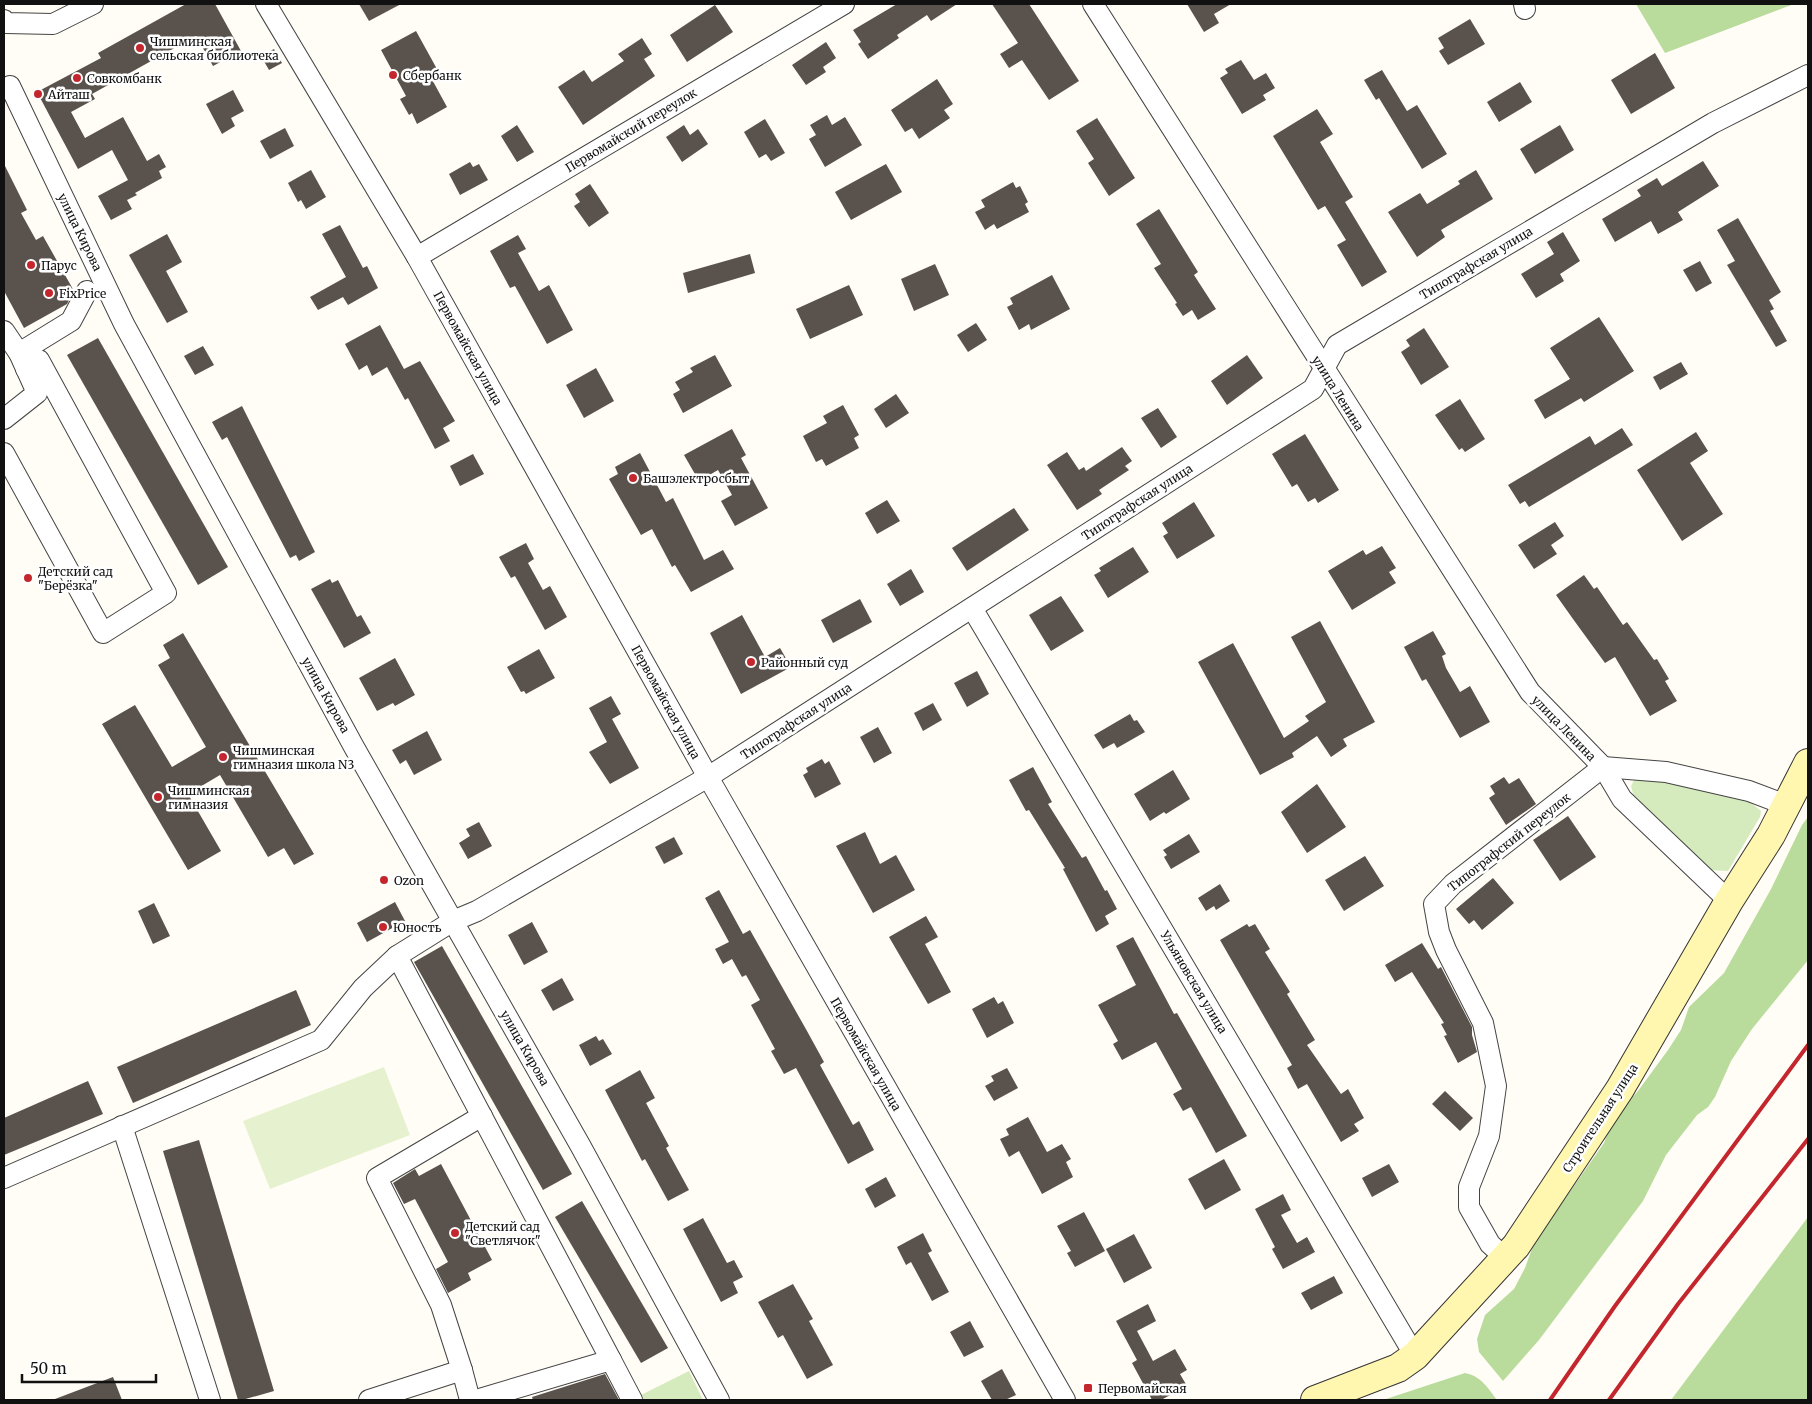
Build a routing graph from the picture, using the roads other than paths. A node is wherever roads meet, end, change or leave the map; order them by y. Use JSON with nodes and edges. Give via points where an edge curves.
{"nodes":[{"id":1,"x":93,"y":4,"type":"edge"},
{"id":2,"x":266,"y":4,"type":"edge"},
{"id":3,"x":844,"y":4,"type":"edge"},
{"id":4,"x":1093,"y":4,"type":"edge"},
{"id":5,"x":5,"y":21,"type":"edge"},
{"id":6,"x":1808,"y":75,"type":"edge"},
{"id":7,"x":10,"y":86,"type":"dead end"},
{"id":8,"x":417,"y":257,"type":"junction"},
{"id":9,"x":87,"y":291,"type":"dead end"},
{"id":10,"x":4,"y":331,"type":"edge"},
{"id":11,"x":22,"y":361,"type":"junction"},
{"id":12,"x":1323,"y":369,"type":"junction"},
{"id":13,"x":5,"y":418,"type":"edge"},
{"id":14,"x":4,"y":454,"type":"edge"},
{"id":15,"x":972,"y":608,"type":"junction"},
{"id":16,"x":1808,"y":763,"type":"edge"},
{"id":17,"x":1603,"y":767,"type":"junction"},
{"id":18,"x":708,"y":777,"type":"junction"},
{"id":19,"x":1786,"y":804,"type":"junction"},
{"id":20,"x":1729,"y":901,"type":"junction"},
{"id":21,"x":453,"y":921,"type":"junction"},
{"id":22,"x":397,"y":956,"type":"junction"},
{"id":23,"x":482,"y":1116,"type":"junction"},
{"id":24,"x":122,"y":1126,"type":"junction"},
{"id":25,"x":4,"y":1178,"type":"edge"},
{"id":26,"x":1505,"y":1258,"type":"junction"},
{"id":27,"x":1415,"y":1356,"type":"junction"},
{"id":28,"x":611,"y":1360,"type":"junction"},
{"id":29,"x":462,"y":1370,"type":"junction"},
{"id":30,"x":210,"y":1400,"type":"edge"},
{"id":31,"x":370,"y":1400,"type":"edge"},
{"id":32,"x":470,"y":1400,"type":"edge"},
{"id":33,"x":476,"y":1400,"type":"edge"},
{"id":34,"x":632,"y":1400,"type":"edge"},
{"id":35,"x":719,"y":1400,"type":"edge"},
{"id":36,"x":1065,"y":1400,"type":"edge"},
{"id":37,"x":1315,"y":1400,"type":"edge"}],
"edges":[{"from":1,"to":5,"type":"street","via":[[52,24]]},
{"from":2,"to":8,"type":"street","name":"Первомайская улица"},
{"from":3,"to":8,"type":"street","name":"Первомайский переулок"},
{"from":4,"to":12,"type":"street","name":"улица Ленина"},
{"from":6,"to":12,"type":"street","name":"Типографская улица","via":[[1713,123],[1337,346]]},
{"from":7,"to":21,"type":"street","name":"улица Кирова","via":[[124,324],[354,747]]},
{"from":8,"to":18,"type":"street","name":"Первомайская улица"},
{"from":9,"to":11,"type":"street","via":[[71,321]]},
{"from":10,"to":11,"type":"street"},
{"from":11,"to":13,"type":"street","via":[[37,393]]},
{"from":11,"to":14,"type":"street","via":[[38,360],[166,593],[102,633]]},
{"from":12,"to":15,"type":"street","name":"Типографская улица","via":[[1312,389]]},
{"from":12,"to":17,"type":"street","name":"улица Ленина","via":[[1530,692]]},
{"from":15,"to":18,"type":"street","name":"Типографская улица"},
{"from":15,"to":27,"type":"street","name":"Ульяновская улица"},
{"from":16,"to":19,"type":"street","name":"Строительная улица"},
{"from":17,"to":19,"type":"street","name":"улица Ленина","via":[[1666,772],[1749,791]]},
{"from":17,"to":20,"type":"street","name":"улица Ленина","via":[[1622,799]]},
{"from":17,"to":26,"type":"street","name":"Типографский переулок","via":[[1452,884],[1434,904],[1446,950],[1483,1023],[1496,1086],[1490,1136],[1469,1187],[1469,1207],[1490,1244]]},
{"from":18,"to":21,"type":"street","name":"Типографская улица","via":[[476,911]]},
{"from":18,"to":36,"type":"street","name":"Первомайская улица"},
{"from":19,"to":20,"type":"street","name":"Строительная улица","via":[[1771,835]]},
{"from":20,"to":26,"type":"street","name":"Строительная улица","via":[[1620,1089]]},
{"from":21,"to":22,"type":"street","name":"Типографская улица"},
{"from":21,"to":35,"type":"street","name":"улица Кирова"},
{"from":22,"to":23,"type":"street"},
{"from":22,"to":24,"type":"street","name":"Типографская улица","via":[[363,988],[321,1040]]},
{"from":23,"to":28,"type":"street"},
{"from":23,"to":29,"type":"street","via":[[377,1178],[442,1305]]},
{"from":24,"to":25,"type":"street","name":"Типографская улица"},
{"from":24,"to":30,"type":"street"},
{"from":26,"to":27,"type":"street","name":"Строительная улица"},
{"from":27,"to":37,"type":"street","name":"Строительная улица","via":[[1398,1368]]},
{"from":28,"to":33,"type":"street"},
{"from":28,"to":34,"type":"street"},
{"from":29,"to":31,"type":"street"},
{"from":29,"to":32,"type":"street"}]}
